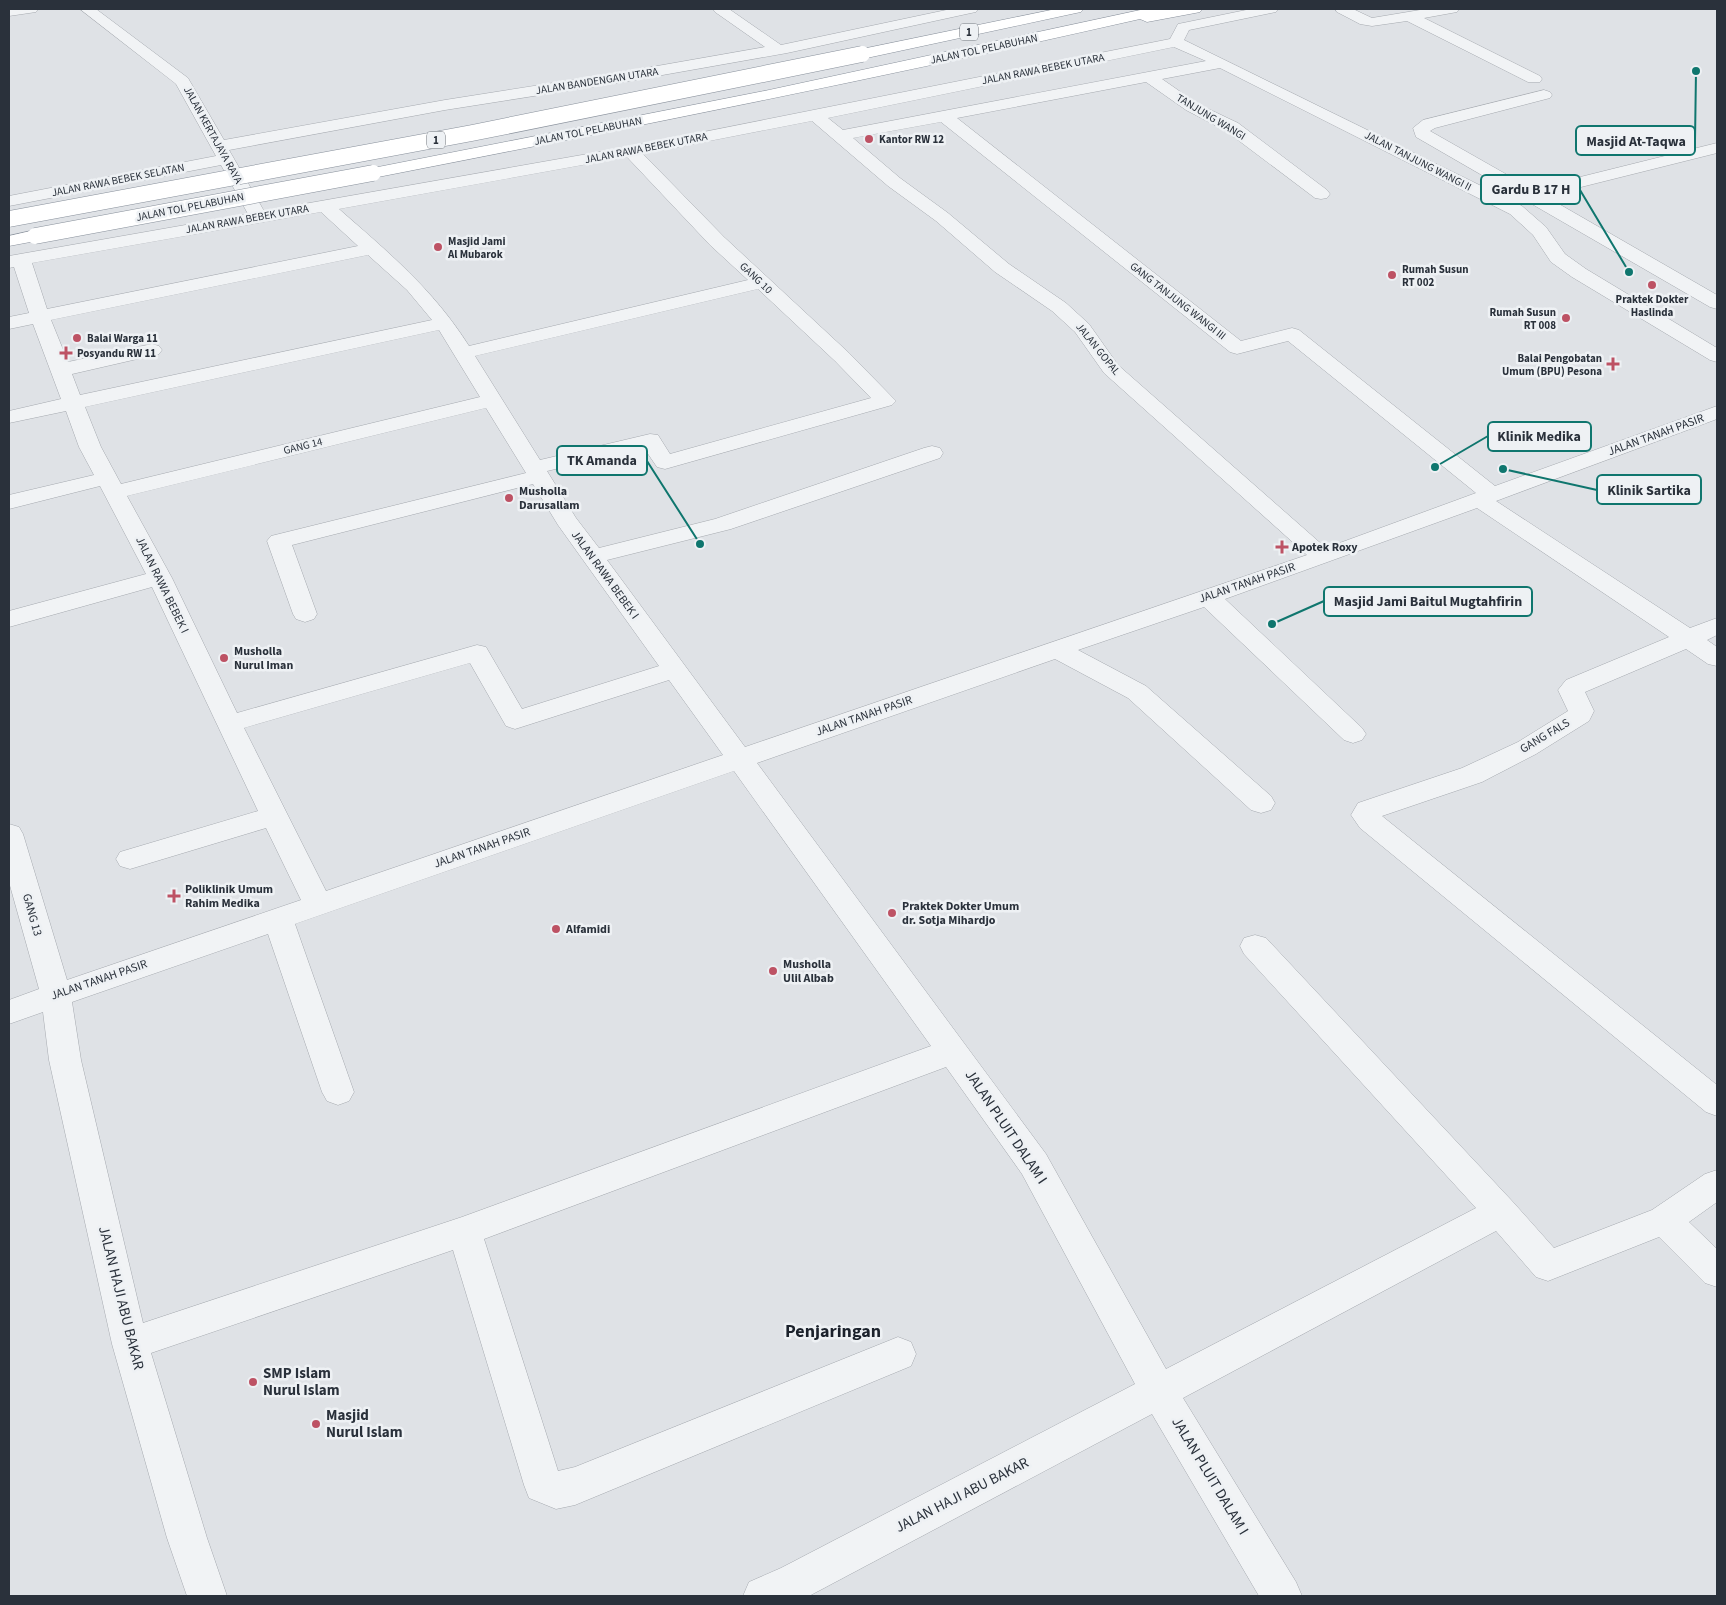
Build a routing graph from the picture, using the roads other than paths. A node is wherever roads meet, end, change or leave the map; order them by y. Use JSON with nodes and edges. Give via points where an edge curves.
{"nodes":[{"id":1,"x":31,"y":9,"type":"edge"},
{"id":2,"x":87,"y":9,"type":"edge"},
{"id":3,"x":720,"y":9,"type":"edge"},
{"id":4,"x":1076,"y":9,"type":"edge"},
{"id":5,"x":1164,"y":9,"type":"edge"},
{"id":6,"x":1195,"y":9,"type":"edge"},
{"id":7,"x":1271,"y":9,"type":"edge"},
{"id":8,"x":1342,"y":9,"type":"edge"},
{"id":9,"x":1452,"y":9,"type":"edge"},
{"id":10,"x":960,"y":10,"type":"edge"},
{"id":11,"x":9,"y":12,"type":"edge"},
{"id":12,"x":882,"y":14,"type":"dead end"},
{"id":13,"x":1410,"y":17,"type":"junction"},
{"id":14,"x":896,"y":25,"type":"junction"},
{"id":15,"x":1045,"y":36,"type":"junction"},
{"id":16,"x":1176,"y":42,"type":"junction"},
{"id":17,"x":777,"y":50,"type":"junction"},
{"id":18,"x":1222,"y":63,"type":"junction"},
{"id":19,"x":1149,"y":77,"type":"junction"},
{"id":20,"x":1534,"y":79,"type":"dead end"},
{"id":21,"x":1544,"y":95,"type":"dead end"},
{"id":22,"x":816,"y":116,"type":"junction"},
{"id":23,"x":944,"y":116,"type":"junction"},
{"id":24,"x":839,"y":136,"type":"junction"},
{"id":25,"x":1717,"y":148,"type":"edge"},
{"id":26,"x":630,"y":151,"type":"junction"},
{"id":27,"x":223,"y":153,"type":"junction"},
{"id":28,"x":1321,"y":194,"type":"dead end"},
{"id":29,"x":1529,"y":195,"type":"junction"},
{"id":30,"x":9,"y":200,"type":"edge"},
{"id":31,"x":325,"y":206,"type":"junction"},
{"id":32,"x":258,"y":216,"type":"junction"},
{"id":33,"x":9,"y":219,"type":"edge"},
{"id":34,"x":9,"y":241,"type":"edge"},
{"id":35,"x":374,"y":248,"type":"junction"},
{"id":36,"x":15,"y":260,"type":"edge"},
{"id":37,"x":760,"y":283,"type":"junction"},
{"id":38,"x":1717,"y":303,"type":"edge"},
{"id":39,"x":39,"y":315,"type":"junction"},
{"id":40,"x":9,"y":323,"type":"edge"},
{"id":41,"x":445,"y":323,"type":"junction"},
{"id":42,"x":152,"y":350,"type":"dead end"},
{"id":43,"x":463,"y":353,"type":"junction"},
{"id":44,"x":1717,"y":356,"type":"edge"},
{"id":45,"x":61,"y":370,"type":"junction"},
{"id":46,"x":492,"y":400,"type":"junction"},
{"id":47,"x":74,"y":403,"type":"junction"},
{"id":48,"x":1717,"y":412,"type":"edge"},
{"id":49,"x":9,"y":417,"type":"edge"},
{"id":50,"x":932,"y":453,"type":"dead end"},
{"id":51,"x":536,"y":472,"type":"junction"},
{"id":52,"x":110,"y":485,"type":"junction"},
{"id":53,"x":1485,"y":497,"type":"junction"},
{"id":54,"x":9,"y":502,"type":"edge"},
{"id":55,"x":592,"y":557,"type":"junction"},
{"id":56,"x":1323,"y":557,"type":"junction"},
{"id":57,"x":160,"y":578,"type":"junction"},
{"id":58,"x":1208,"y":597,"type":"junction"},
{"id":59,"x":305,"y":614,"type":"dead end"},
{"id":60,"x":9,"y":619,"type":"edge"},
{"id":61,"x":1717,"y":626,"type":"edge"},
{"id":62,"x":1686,"y":638,"type":"junction"},
{"id":63,"x":1056,"y":650,"type":"junction"},
{"id":64,"x":1717,"y":658,"type":"edge"},
{"id":65,"x":674,"y":670,"type":"junction"},
{"id":66,"x":228,"y":724,"type":"junction"},
{"id":67,"x":1353,"y":734,"type":"dead end"},
{"id":68,"x":738,"y":759,"type":"junction"},
{"id":69,"x":1260,"y":804,"type":"dead end"},
{"id":70,"x":274,"y":816,"type":"junction"},
{"id":71,"x":9,"y":834,"type":"edge"},
{"id":72,"x":130,"y":859,"type":"dead end"},
{"id":73,"x":318,"y":905,"type":"junction"},
{"id":74,"x":278,"y":918,"type":"junction"},
{"id":75,"x":1255,"y":946,"type":"dead end"},
{"id":76,"x":56,"y":995,"type":"junction"},
{"id":77,"x":9,"y":1012,"type":"edge"},
{"id":78,"x":954,"y":1051,"type":"junction"},
{"id":79,"x":338,"y":1092,"type":"dead end"},
{"id":80,"x":1717,"y":1103,"type":"edge"},
{"id":81,"x":1717,"y":1184,"type":"edge"},
{"id":82,"x":1501,"y":1212,"type":"junction"},
{"id":83,"x":1664,"y":1220,"type":"junction"},
{"id":84,"x":464,"y":1231,"type":"junction"},
{"id":85,"x":1717,"y":1272,"type":"edge"},
{"id":86,"x":130,"y":1344,"type":"junction"},
{"id":87,"x":898,"y":1354,"type":"dead end"},
{"id":88,"x":1159,"y":1392,"type":"junction"},
{"id":89,"x":786,"y":1591,"type":"edge"},
{"id":90,"x":207,"y":1596,"type":"edge"},
{"id":91,"x":1282,"y":1596,"type":"edge"}],
"edges":[{"from":1,"to":11,"type":"street"},
{"from":2,"to":27,"type":"street","name":"JALAN KERTAJAYA RAYA","via":[[182,81]]},
{"from":3,"to":17,"type":"street"},
{"from":4,"to":33,"type":"highway","name":"JALAN TOL PELABUHAN","number":"1","bridge":true,"via":[[364,154]]},
{"from":5,"to":15,"type":"highway","name":"JALAN TOL PELABUHAN","number":"1"},
{"from":6,"to":15,"type":"highway"},
{"from":7,"to":16,"type":"street","via":[[1183,27]]},
{"from":8,"to":13,"type":"street","via":[[1365,21]]},
{"from":9,"to":13,"type":"street"},
{"from":10,"to":14,"type":"street","name":"JALAN BANDENGAN UTARA"},
{"from":12,"to":14,"type":"street"},
{"from":13,"to":20,"type":"street"},
{"from":14,"to":17,"type":"street","name":"JALAN BANDENGAN UTARA"},
{"from":15,"to":34,"type":"highway","name":"JALAN TOL PELABUHAN","number":"1","bridge":true,"via":[[528,143]]},
{"from":16,"to":18,"type":"street","name":"JALAN TANJUNG WANGI II"},
{"from":16,"to":22,"type":"street","name":"JALAN RAWA BEBEK UTARA"},
{"from":17,"to":27,"type":"street","name":"JALAN BANDENGAN UTARA","via":[[445,105]]},
{"from":18,"to":19,"type":"street"},
{"from":18,"to":44,"type":"street","name":"JALAN TANJUNG WANGI II","via":[[1516,210],[1540,231],[1558,258]]},
{"from":19,"to":23,"type":"street"},
{"from":19,"to":28,"type":"street","name":"TANJUNG WANGI","via":[[1192,107],[1232,127]]},
{"from":21,"to":29,"type":"street","via":[[1421,128],[1422,133]]},
{"from":22,"to":24,"type":"street","name":"JALAN GOPAL"},
{"from":22,"to":26,"type":"street","name":"JALAN RAWA BEBEK UTARA"},
{"from":23,"to":24,"type":"street"},
{"from":23,"to":53,"type":"street","name":"GANG TANJUNG WANGI III","via":[[1237,348],[1292,334]]},
{"from":24,"to":56,"type":"street","name":"JALAN GOPAL","via":[[1002,268],[1059,307],[1082,328],[1111,369]]},
{"from":25,"to":29,"type":"street"},
{"from":26,"to":31,"type":"street","name":"JALAN RAWA BEBEK UTARA"},
{"from":26,"to":37,"type":"street","name":"GANG 10"},
{"from":27,"to":30,"type":"street","name":"JALAN RAWA BEBEK SELATAN"},
{"from":27,"to":32,"type":"street","name":"JALAN KERTAJAYA RAYA"},
{"from":29,"to":38,"type":"street"},
{"from":31,"to":32,"type":"street","name":"JALAN RAWA BEBEK UTARA"},
{"from":31,"to":35,"type":"street","name":"JALAN RAWA BEBEK I"},
{"from":32,"to":36,"type":"street","name":"JALAN RAWA BEBEK UTARA"},
{"from":35,"to":39,"type":"street"},
{"from":35,"to":41,"type":"street","name":"JALAN RAWA BEBEK I","via":[[414,286]]},
{"from":36,"to":39,"type":"street","name":"JALAN RAWA BEBEK I"},
{"from":37,"to":43,"type":"street"},
{"from":37,"to":51,"type":"street","name":"GANG 10","via":[[885,401],[665,462],[650,440]]},
{"from":39,"to":40,"type":"street"},
{"from":39,"to":45,"type":"street","name":"JALAN RAWA BEBEK I"},
{"from":41,"to":43,"type":"street","name":"JALAN RAWA BEBEK I"},
{"from":41,"to":47,"type":"street"},
{"from":42,"to":45,"type":"street"},
{"from":43,"to":46,"type":"street","name":"JALAN RAWA BEBEK I"},
{"from":45,"to":47,"type":"street","name":"JALAN RAWA BEBEK I"},
{"from":46,"to":51,"type":"street","name":"JALAN RAWA BEBEK I"},
{"from":46,"to":52,"type":"street","name":"GANG 14"},
{"from":47,"to":49,"type":"street"},
{"from":47,"to":52,"type":"street","name":"JALAN RAWA BEBEK I","via":[[90,447]]},
{"from":48,"to":53,"type":"street","name":"JALAN TANAH PASIR"},
{"from":50,"to":55,"type":"street","via":[[723,524]]},
{"from":51,"to":55,"type":"street","name":"JALAN RAWA BEBEK I"},
{"from":51,"to":59,"type":"street","via":[[278,541]]},
{"from":52,"to":54,"type":"street","name":"GANG 14"},
{"from":52,"to":57,"type":"street","name":"JALAN RAWA BEBEK I"},
{"from":53,"to":56,"type":"street","name":"JALAN TANAH PASIR"},
{"from":53,"to":62,"type":"street"},
{"from":55,"to":65,"type":"street","name":"JALAN RAWA BEBEK I"},
{"from":56,"to":58,"type":"street","name":"JALAN TANAH PASIR"},
{"from":57,"to":60,"type":"street"},
{"from":57,"to":66,"type":"street","name":"JALAN RAWA BEBEK I"},
{"from":58,"to":63,"type":"street","name":"JALAN TANAH PASIR"},
{"from":58,"to":67,"type":"street"},
{"from":61,"to":62,"type":"street","name":"GANG FALS"},
{"from":62,"to":64,"type":"street"},
{"from":62,"to":80,"type":"street","name":"GANG FALS","via":[[1575,686],[1571,690],[1580,715],[1527,748],[1472,775],[1368,810],[1364,815]]},
{"from":63,"to":68,"type":"street","name":"JALAN TANAH PASIR"},
{"from":63,"to":69,"type":"street","via":[[1137,692]]},
{"from":65,"to":66,"type":"street","via":[[515,720],[476,653]]},
{"from":65,"to":68,"type":"street","name":"JALAN RAWA BEBEK I"},
{"from":66,"to":70,"type":"street","name":"JALAN RAWA BEBEK I"},
{"from":68,"to":73,"type":"street","name":"JALAN TANAH PASIR"},
{"from":68,"to":78,"type":"street","name":"JALAN PLUIT DALAM I"},
{"from":70,"to":72,"type":"street"},
{"from":70,"to":73,"type":"street","name":"JALAN RAWA BEBEK I"},
{"from":71,"to":76,"type":"street","name":"GANG 13"},
{"from":73,"to":74,"type":"street","name":"JALAN TANAH PASIR"},
{"from":74,"to":76,"type":"street","name":"JALAN TANAH PASIR"},
{"from":74,"to":79,"type":"street"},
{"from":75,"to":82,"type":"street"},
{"from":76,"to":77,"type":"street","name":"JALAN TANAH PASIR"},
{"from":76,"to":86,"type":"street","name":"JALAN HAJI ABU BAKAR","via":[[66,1060]]},
{"from":78,"to":84,"type":"street"},
{"from":78,"to":88,"type":"street","name":"JALAN PLUIT DALAM I","via":[[1034,1164]]},
{"from":81,"to":83,"type":"street"},
{"from":82,"to":83,"type":"street","via":[[1548,1266]]},
{"from":82,"to":88,"type":"street","name":"JALAN HAJI ABU BAKAR"},
{"from":83,"to":85,"type":"street"},
{"from":84,"to":86,"type":"street"},
{"from":84,"to":87,"type":"street","via":[[543,1485],[556,1490],[575,1486]]},
{"from":86,"to":90,"type":"street","name":"JALAN HAJI ABU BAKAR"},
{"from":88,"to":89,"type":"street","name":"JALAN HAJI ABU BAKAR"},
{"from":88,"to":91,"type":"street","name":"JALAN PLUIT DALAM I"}]}
